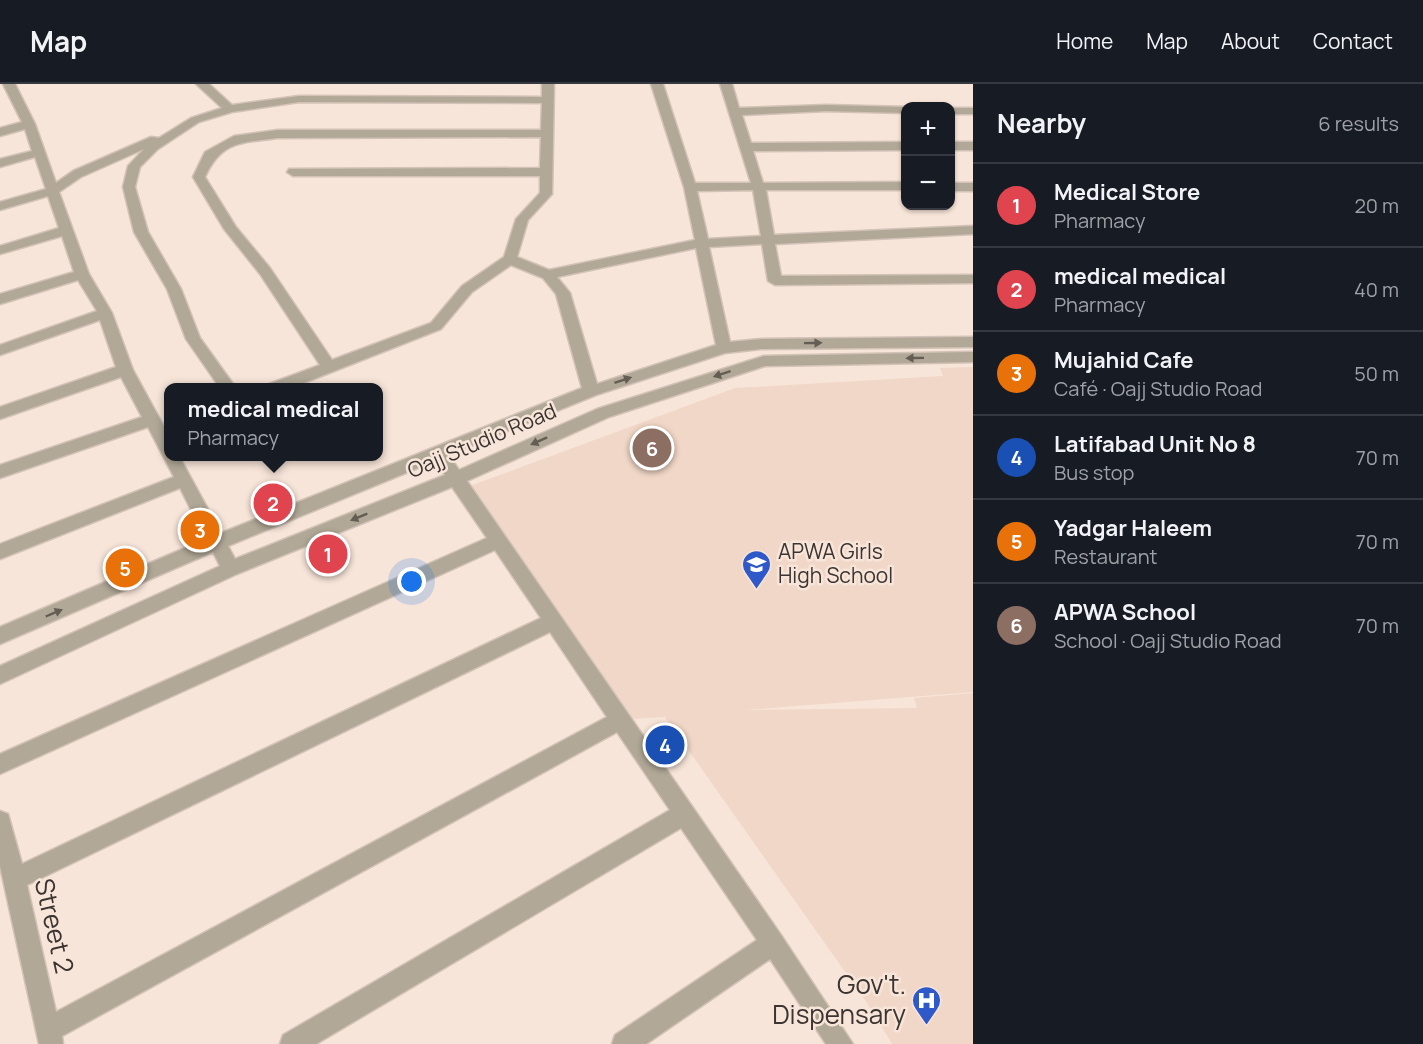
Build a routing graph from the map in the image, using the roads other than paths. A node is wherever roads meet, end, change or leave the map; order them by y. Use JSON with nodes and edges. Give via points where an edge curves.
{"nodes":[{"id":1,"x":8,"y":84,"type":"edge"},
{"id":2,"x":202,"y":84,"type":"edge"},
{"id":3,"x":548,"y":84,"type":"edge"},
{"id":4,"x":657,"y":84,"type":"edge"},
{"id":5,"x":726,"y":84,"type":"edge"},
{"id":6,"x":0,"y":86,"type":"edge"},
{"id":7,"x":548,"y":100,"type":"junction"},
{"id":8,"x":230,"y":109,"type":"junction"},
{"id":9,"x":901,"y":110,"type":"edge"},
{"id":10,"x":955,"y":111,"type":"edge"},
{"id":11,"x":973,"y":111,"type":"edge"},
{"id":12,"x":735,"y":112,"type":"junction"},
{"id":13,"x":28,"y":124,"type":"junction"},
{"id":14,"x":0,"y":132,"type":"edge"},
{"id":15,"x":175,"y":133,"type":"junction"},
{"id":16,"x":547,"y":133,"type":"junction"},
{"id":17,"x":901,"y":146,"type":"edge"},
{"id":18,"x":955,"y":146,"type":"edge"},
{"id":19,"x":973,"y":146,"type":"edge"},
{"id":20,"x":744,"y":147,"type":"junction"},
{"id":21,"x":37,"y":153,"type":"junction"},
{"id":22,"x":0,"y":163,"type":"edge"},
{"id":23,"x":293,"y":172,"type":"dead end"},
{"id":24,"x":546,"y":172,"type":"junction"},
{"id":25,"x":901,"y":186,"type":"edge"},
{"id":26,"x":955,"y":187,"type":"edge"},
{"id":27,"x":973,"y":187,"type":"edge"},
{"id":28,"x":690,"y":188,"type":"junction"},
{"id":29,"x":759,"y":189,"type":"junction"},
{"id":30,"x":53,"y":191,"type":"junction"},
{"id":31,"x":0,"y":206,"type":"edge"},
{"id":32,"x":68,"y":230,"type":"junction"},
{"id":33,"x":973,"y":230,"type":"edge"},
{"id":34,"x":766,"y":240,"type":"junction"},
{"id":35,"x":702,"y":243,"type":"junction"},
{"id":36,"x":0,"y":250,"type":"edge"},
{"id":37,"x":510,"y":259,"type":"junction"},
{"id":38,"x":82,"y":274,"type":"junction"},
{"id":39,"x":548,"y":275,"type":"junction"},
{"id":40,"x":973,"y":279,"type":"edge"},
{"id":41,"x":0,"y":299,"type":"edge"},
{"id":42,"x":105,"y":313,"type":"junction"},
{"id":43,"x":973,"y":342,"type":"edge"},
{"id":44,"x":723,"y":348,"type":"junction"},
{"id":45,"x":0,"y":350,"type":"edge"},
{"id":46,"x":973,"y":357,"type":"edge"},
{"id":47,"x":329,"y":367,"type":"junction"},
{"id":48,"x":125,"y":370,"type":"junction"},
{"id":49,"x":226,"y":383,"type":"edge"},
{"id":50,"x":285,"y":383,"type":"edge"},
{"id":51,"x":591,"y":391,"type":"junction"},
{"id":52,"x":0,"y":413,"type":"edge"},
{"id":53,"x":153,"y":419,"type":"junction"},
{"id":54,"x":164,"y":441,"type":"edge"},
{"id":55,"x":438,"y":452,"type":"junction"},
{"id":56,"x":174,"y":461,"type":"edge"},
{"id":57,"x":0,"y":472,"type":"edge"},
{"id":58,"x":456,"y":478,"type":"junction"},
{"id":59,"x":183,"y":480,"type":"junction"},
{"id":60,"x":499,"y":540,"type":"junction"},
{"id":61,"x":218,"y":542,"type":"junction"},
{"id":62,"x":0,"y":552,"type":"edge"},
{"id":63,"x":231,"y":569,"type":"junction"},
{"id":64,"x":554,"y":621,"type":"junction"},
{"id":65,"x":0,"y":636,"type":"edge"},
{"id":66,"x":0,"y":675,"type":"edge"},
{"id":67,"x":620,"y":720,"type":"junction"},
{"id":68,"x":0,"y":764,"type":"edge"},
{"id":69,"x":684,"y":814,"type":"junction"},
{"id":70,"x":0,"y":822,"type":"edge"},
{"id":71,"x":15,"y":879,"type":"junction"},
{"id":72,"x":773,"y":943,"type":"junction"},
{"id":73,"x":49,"y":1037,"type":"edge"},
{"id":74,"x":292,"y":1044,"type":"edge"},
{"id":75,"x":624,"y":1044,"type":"edge"},
{"id":76,"x":841,"y":1044,"type":"edge"}],
"edges":[{"from":1,"to":6,"type":"street"},
{"from":1,"to":13,"type":"street"},
{"from":2,"to":8,"type":"street"},
{"from":3,"to":7,"type":"street"},
{"from":4,"to":28,"type":"street"},
{"from":5,"to":12,"type":"street"},
{"from":7,"to":8,"type":"street","via":[[299,99]]},
{"from":7,"to":16,"type":"street"},
{"from":8,"to":15,"type":"street","via":[[195,120]]},
{"from":9,"to":12,"type":"street"},
{"from":10,"to":11,"type":"street"},
{"from":12,"to":20,"type":"street"},
{"from":13,"to":14,"type":"street"},
{"from":13,"to":21,"type":"street"},
{"from":15,"to":30,"type":"street","via":[[77,174]]},
{"from":15,"to":49,"type":"street","via":[[154,146],[134,166],[129,187],[141,232],[174,289],[193,339]]},
{"from":16,"to":24,"type":"street"},
{"from":16,"to":47,"type":"street","via":[[278,134],[234,140],[209,155],[200,177],[231,229],[265,271]]},
{"from":17,"to":20,"type":"street"},
{"from":18,"to":19,"type":"street"},
{"from":20,"to":29,"type":"street"},
{"from":21,"to":22,"type":"street"},
{"from":21,"to":30,"type":"street"},
{"from":23,"to":24,"type":"street"},
{"from":24,"to":37,"type":"street","via":[[546,194],[522,219]]},
{"from":25,"to":29,"type":"street"},
{"from":26,"to":27,"type":"street"},
{"from":28,"to":29,"type":"street"},
{"from":28,"to":35,"type":"street"},
{"from":29,"to":34,"type":"street"},
{"from":30,"to":31,"type":"street"},
{"from":30,"to":32,"type":"street"},
{"from":32,"to":36,"type":"street"},
{"from":32,"to":38,"type":"street"},
{"from":33,"to":34,"type":"street"},
{"from":34,"to":35,"type":"street"},
{"from":34,"to":40,"type":"street","via":[[775,281]]},
{"from":35,"to":39,"type":"street"},
{"from":35,"to":44,"type":"street"},
{"from":37,"to":39,"type":"street"},
{"from":37,"to":47,"type":"street","via":[[468,290],[436,326]]},
{"from":38,"to":41,"type":"street"},
{"from":38,"to":42,"type":"street"},
{"from":39,"to":51,"type":"street","via":[[563,292]]},
{"from":42,"to":45,"type":"street"},
{"from":42,"to":48,"type":"street"},
{"from":44,"to":43,"type":"street","name":"Oajj Studio Road","one_way":true,"via":[[761,344]]},
{"from":51,"to":44,"type":"street","name":"Oajj Studio Road","one_way":true},
{"from":46,"to":58,"type":"street","name":"Oajj Studio Road","one_way":true,"via":[[764,361],[603,413]]},
{"from":47,"to":50,"type":"street"},
{"from":48,"to":52,"type":"street"},
{"from":48,"to":53,"type":"street"},
{"from":51,"to":55,"type":"street","name":"Oajj Studio Road"},
{"from":53,"to":54,"type":"street"},
{"from":53,"to":57,"type":"street"},
{"from":55,"to":58,"type":"street"},
{"from":55,"to":61,"type":"street","name":"Oajj Studio Road"},
{"from":56,"to":59,"type":"street"},
{"from":58,"to":60,"type":"street"},
{"from":58,"to":63,"type":"street","name":"Oajj Studio Road","one_way":true},
{"from":59,"to":61,"type":"street"},
{"from":59,"to":62,"type":"street"},
{"from":60,"to":64,"type":"street"},
{"from":60,"to":68,"type":"street"},
{"from":61,"to":63,"type":"street"},
{"from":65,"to":61,"type":"street","name":"Oajj Studio Road","one_way":true},
{"from":63,"to":66,"type":"street","name":"Oajj Studio Road"},
{"from":64,"to":67,"type":"street"},
{"from":64,"to":71,"type":"street"},
{"from":67,"to":69,"type":"street"},
{"from":67,"to":73,"type":"street"},
{"from":69,"to":72,"type":"street"},
{"from":69,"to":74,"type":"street"},
{"from":70,"to":71,"type":"street","name":"Street 2"},
{"from":71,"to":73,"type":"street","name":"Street 2"},
{"from":72,"to":75,"type":"street"},
{"from":72,"to":76,"type":"street"}]}
